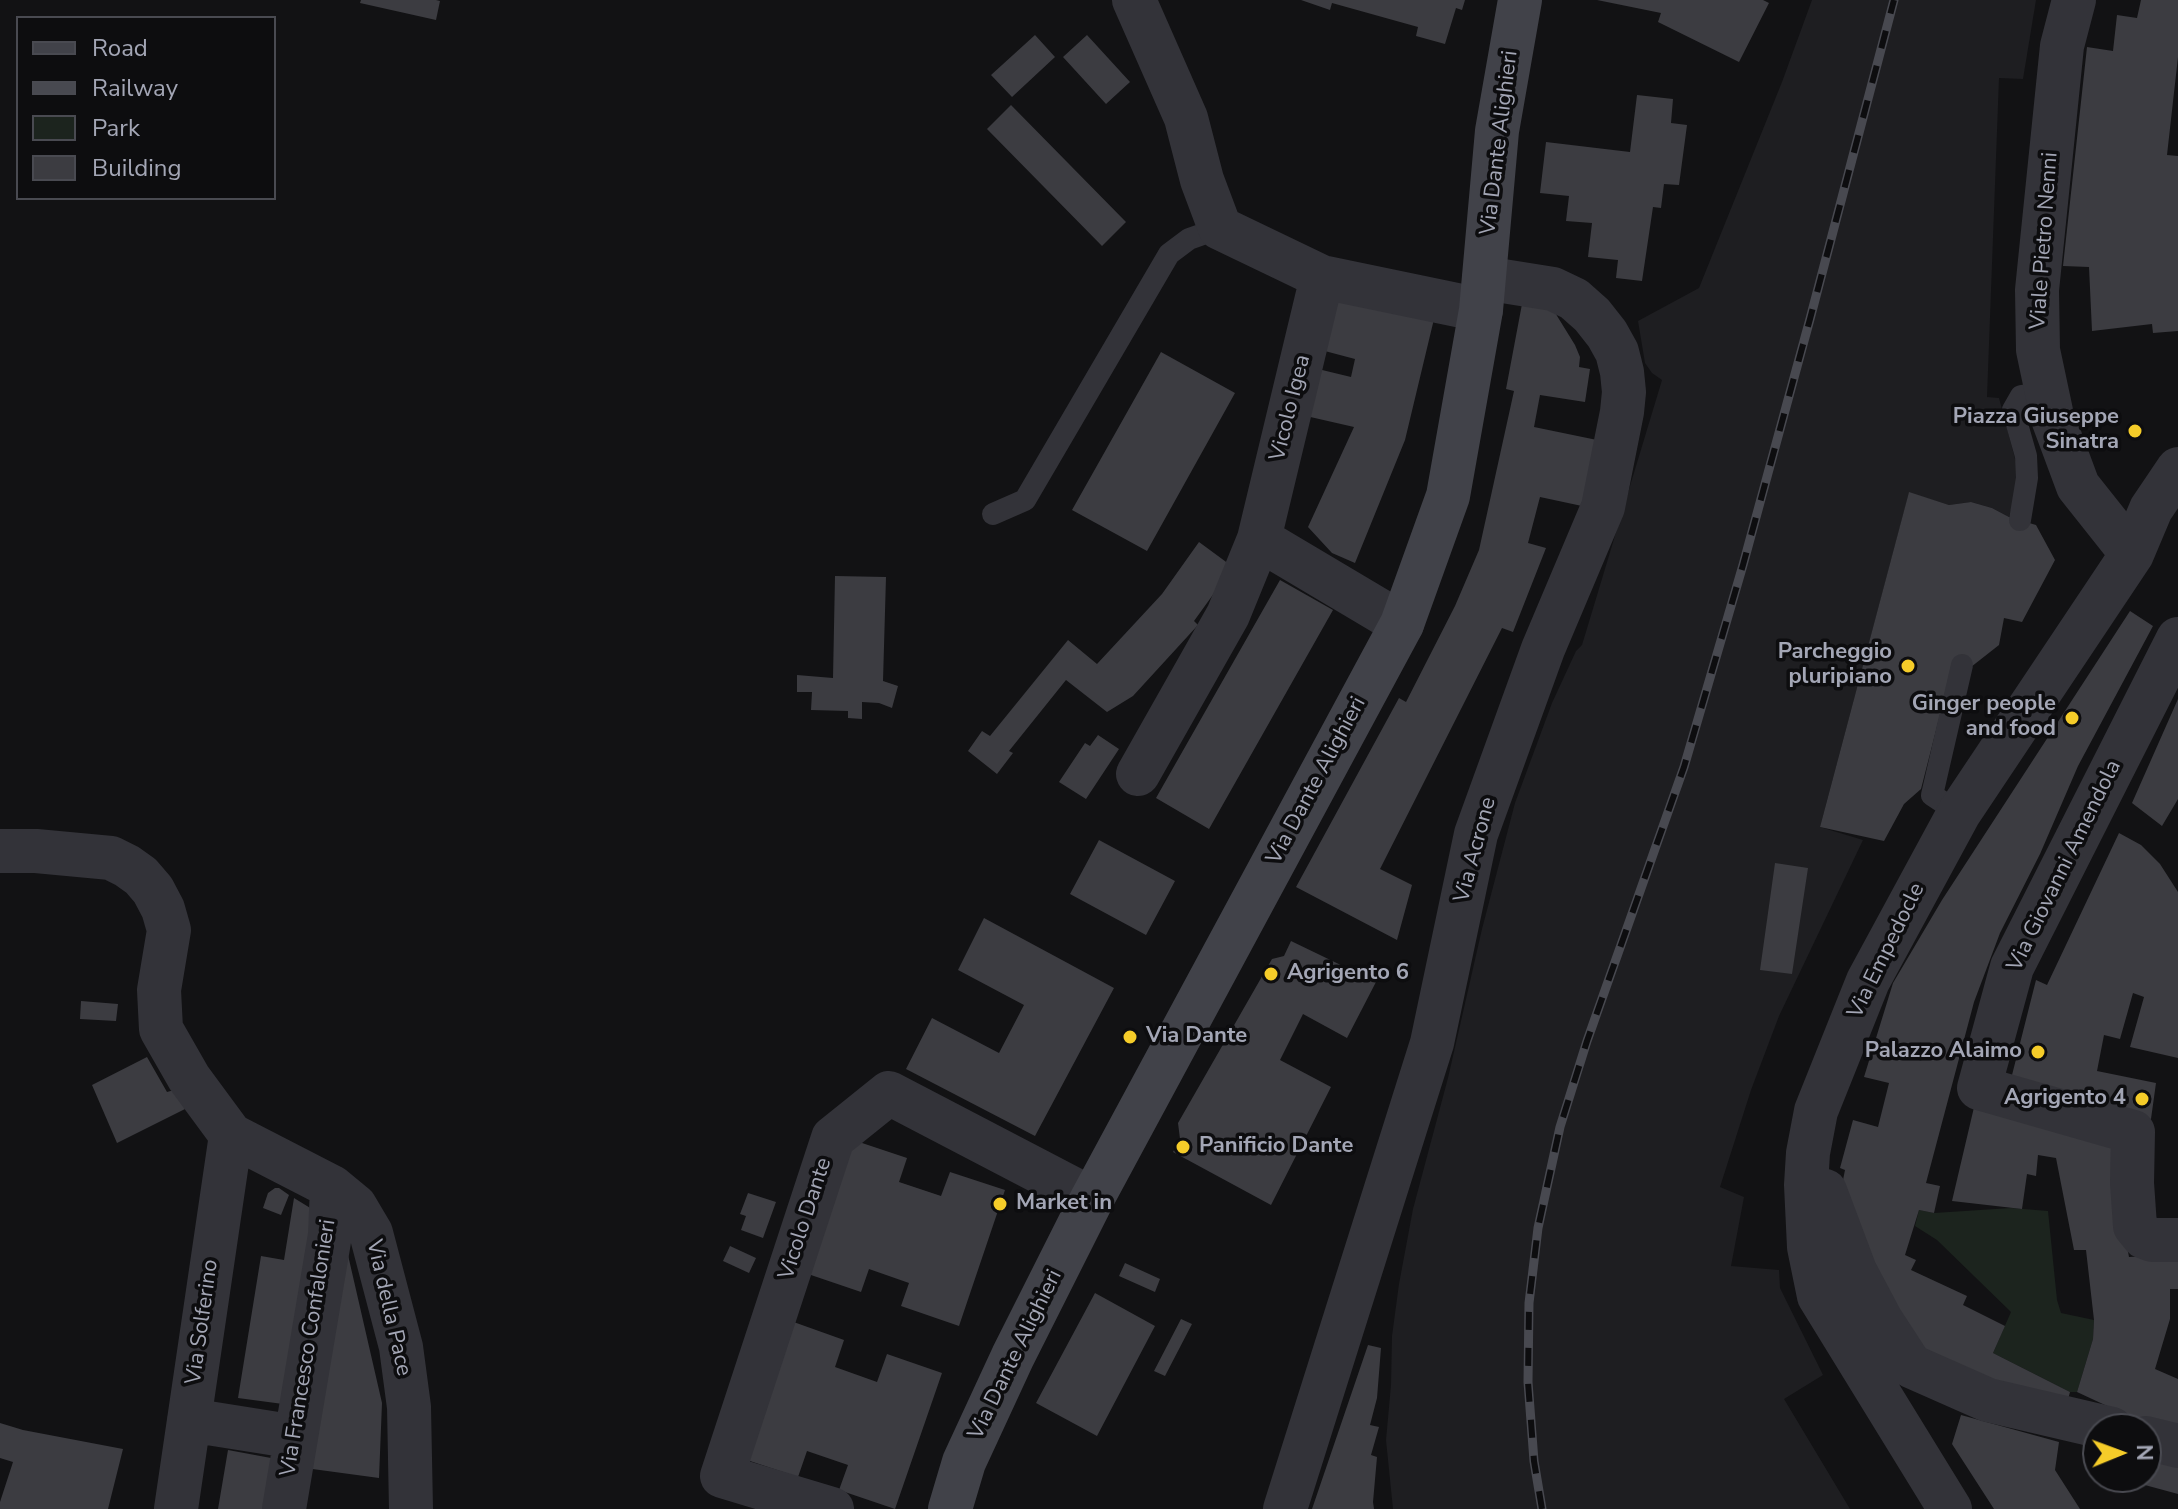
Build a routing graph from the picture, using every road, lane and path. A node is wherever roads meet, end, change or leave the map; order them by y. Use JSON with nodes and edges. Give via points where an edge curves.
{"nodes":[{"id":1,"x":1134,"y":0,"type":"edge"},
{"id":2,"x":1520,"y":0,"type":"edge"},
{"id":3,"x":2074,"y":0,"type":"edge"},
{"id":4,"x":1220,"y":228,"type":"junction"},
{"id":5,"x":1322,"y":277,"type":"junction"},
{"id":6,"x":1483,"y":294,"type":"junction"},
{"id":7,"x":2047,"y":392,"type":"junction"},
{"id":8,"x":2171,"y":482,"type":"edge"},
{"id":9,"x":993,"y":514,"type":"dead end"},
{"id":10,"x":2020,"y":520,"type":"dead end"},
{"id":11,"x":1259,"y":539,"type":"junction"},
{"id":12,"x":2132,"y":554,"type":"junction"},
{"id":13,"x":1402,"y":624,"type":"junction"},
{"id":14,"x":2178,"y":639,"type":"edge"},
{"id":15,"x":1962,"y":665,"type":"dead end"},
{"id":16,"x":1138,"y":774,"type":"dead end"},
{"id":17,"x":1959,"y":813,"type":"junction"},
{"id":18,"x":0,"y":851,"type":"edge"},
{"id":19,"x":231,"y":1135,"type":"junction"},
{"id":20,"x":1806,"y":1185,"type":"junction"},
{"id":21,"x":332,"y":1187,"type":"junction"},
{"id":22,"x":1092,"y":1199,"type":"junction"},
{"id":23,"x":2178,"y":1240,"type":"edge"},
{"id":24,"x":189,"y":1420,"type":"junction"},
{"id":25,"x":2082,"y":1422,"type":"edge"},
{"id":26,"x":296,"y":1437,"type":"junction"},
{"id":27,"x":176,"y":1509,"type":"edge"},
{"id":28,"x":284,"y":1509,"type":"edge"},
{"id":29,"x":411,"y":1509,"type":"edge"},
{"id":30,"x":832,"y":1509,"type":"edge"},
{"id":31,"x":950,"y":1509,"type":"edge"},
{"id":32,"x":1285,"y":1509,"type":"edge"},
{"id":33,"x":1950,"y":1509,"type":"edge"}],
"edges":[{"from":1,"to":4,"type":"street","via":[[1186,118]]},
{"from":2,"to":6,"type":"street","name":"Via Dante Alighieri","via":[[1497,131]]},
{"from":3,"to":7,"type":"street","name":"Viale Pietro Nenni","via":[[2062,46],[2037,290],[2038,350]]},
{"from":4,"to":5,"type":"street","name":"Via Acrone"},
{"from":4,"to":9,"type":"lane","via":[[1189,239],[1169,254],[1025,500]]},
{"from":5,"to":6,"type":"street","name":"Via Acrone"},
{"from":5,"to":11,"type":"street","name":"Vicolo Igea"},
{"from":6,"to":13,"type":"street","name":"Via Dante Alighieri","via":[[1448,496]]},
{"from":6,"to":32,"type":"street","name":"Via Acrone","via":[[1553,289],[1574,299],[1617,352],[1622,412],[1603,507],[1543,649],[1476,834],[1432,1043]]},
{"from":7,"to":10,"type":"lane","via":[[2021,396],[2013,410],[2026,456]]},
{"from":7,"to":12,"type":"street","name":"Viale Pietro Nenni","via":[[2078,486]]},
{"from":8,"to":12,"type":"street","name":"Via Empedocle"},
{"from":11,"to":13,"type":"street"},
{"from":11,"to":16,"type":"street","name":"Vicolo Igea","via":[[1228,615]]},
{"from":12,"to":17,"type":"street","name":"Via Empedocle"},
{"from":13,"to":22,"type":"street","name":"Via Dante Alighieri"},
{"from":14,"to":23,"type":"street","name":"Via Giovanni Amendola","via":[[2012,967],[1979,1088],[2133,1132],[2135,1226],[2152,1240]]},
{"from":15,"to":17,"type":"lane","via":[[1932,795]]},
{"from":17,"to":20,"type":"street","name":"Via Empedocle","via":[[1868,981],[1816,1111]]},
{"from":18,"to":19,"type":"street","via":[[111,858],[153,890],[169,930],[159,990],[161,1029]]},
{"from":19,"to":21,"type":"street","name":"Via della Pace"},
{"from":19,"to":24,"type":"street","name":"Via Solferino"},
{"from":20,"to":25,"type":"street","via":[[1825,1191],[1855,1271],[1911,1366],[1988,1400]]},
{"from":20,"to":33,"type":"street","name":"Via Empedocle","via":[[1809,1247],[1819,1296]]},
{"from":21,"to":26,"type":"street","name":"Via Francesco Confalonieri","via":[[330,1235]]},
{"from":21,"to":29,"type":"street","name":"Via della Pace","via":[[355,1206],[371,1233],[401,1347],[409,1407]]},
{"from":22,"to":30,"type":"street","name":"Vicolo Dante","via":[[889,1093],[833,1138],[722,1476]]},
{"from":22,"to":31,"type":"street","name":"Via Dante Alighieri","via":[[964,1462]]},
{"from":24,"to":26,"type":"street"},
{"from":24,"to":27,"type":"street","name":"Via Solferino"},
{"from":26,"to":28,"type":"street","name":"Via Francesco Confalonieri"}]}
